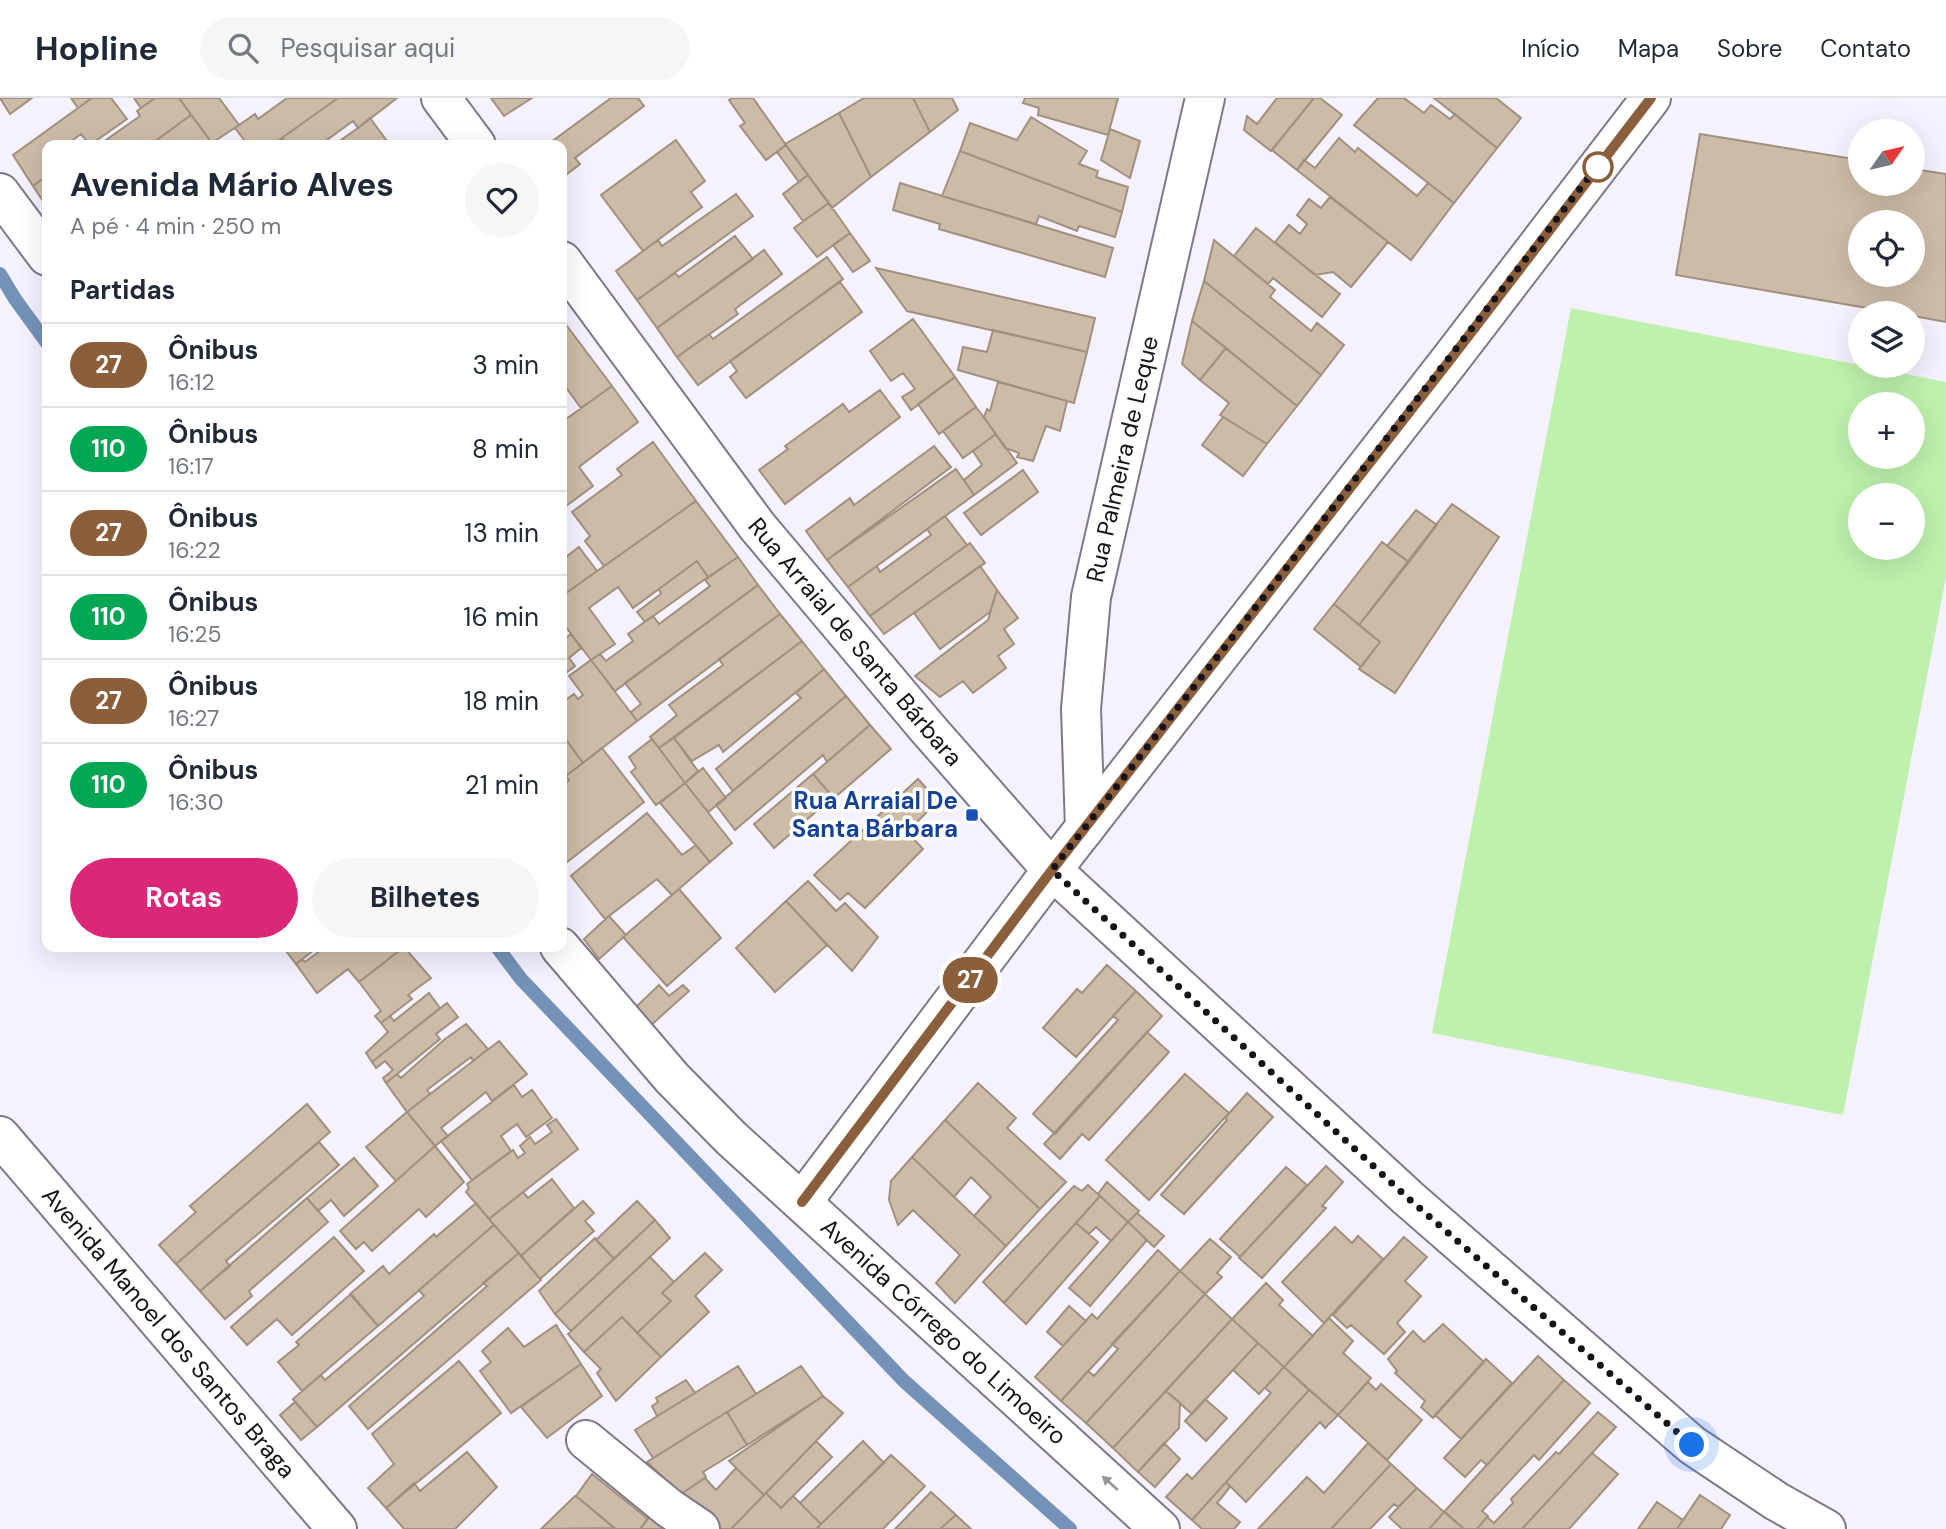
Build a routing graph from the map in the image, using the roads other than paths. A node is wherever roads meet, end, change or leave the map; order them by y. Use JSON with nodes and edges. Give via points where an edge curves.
{"nodes":[{"id":1,"x":442,"y":98,"type":"edge"},
{"id":2,"x":1205,"y":98,"type":"edge"},
{"id":3,"x":1651,"y":98,"type":"edge"},
{"id":4,"x":472,"y":140,"type":"edge"},
{"id":5,"x":0,"y":193,"type":"edge"},
{"id":6,"x":42,"y":249,"type":"edge"},
{"id":7,"x":567,"y":268,"type":"edge"},
{"id":8,"x":1085,"y":828,"type":"junction"},
{"id":9,"x":1052,"y":870,"type":"junction"},
{"id":10,"x":564,"y":952,"type":"edge"},
{"id":11,"x":0,"y":1136,"type":"edge"},
{"id":12,"x":802,"y":1202,"type":"junction"},
{"id":13,"x":586,"y":1440,"type":"dead end"},
{"id":14,"x":337,"y":1529,"type":"edge"},
{"id":15,"x":700,"y":1529,"type":"edge"},
{"id":16,"x":1160,"y":1529,"type":"edge"},
{"id":17,"x":1826,"y":1529,"type":"edge"}],
"edges":[{"from":1,"to":4,"type":"street"},
{"from":2,"to":8,"type":"street","name":"Rua Palmeira de Leque","via":[[1091,597],[1081,709]]},
{"from":3,"to":8,"type":"street"},
{"from":5,"to":6,"type":"street"},
{"from":7,"to":9,"type":"street","name":"Rua Arraial de Santa Bárbara","via":[[757,526]]},
{"from":8,"to":9,"type":"street"},
{"from":9,"to":12,"type":"street"},
{"from":9,"to":17,"type":"street","name":"Rua Arraial de Santa Bárbara","via":[[1408,1198],[1692,1445]]},
{"from":10,"to":12,"type":"street","name":"Avenida Córrego do Limoeiro","via":[[672,1078]]},
{"from":11,"to":14,"type":"street","name":"Avenida Manoel dos Santos Braga"},
{"from":16,"to":12,"type":"street","name":"Avenida Córrego do Limoeiro","one_way":true},
{"from":13,"to":15,"type":"street"}]}
